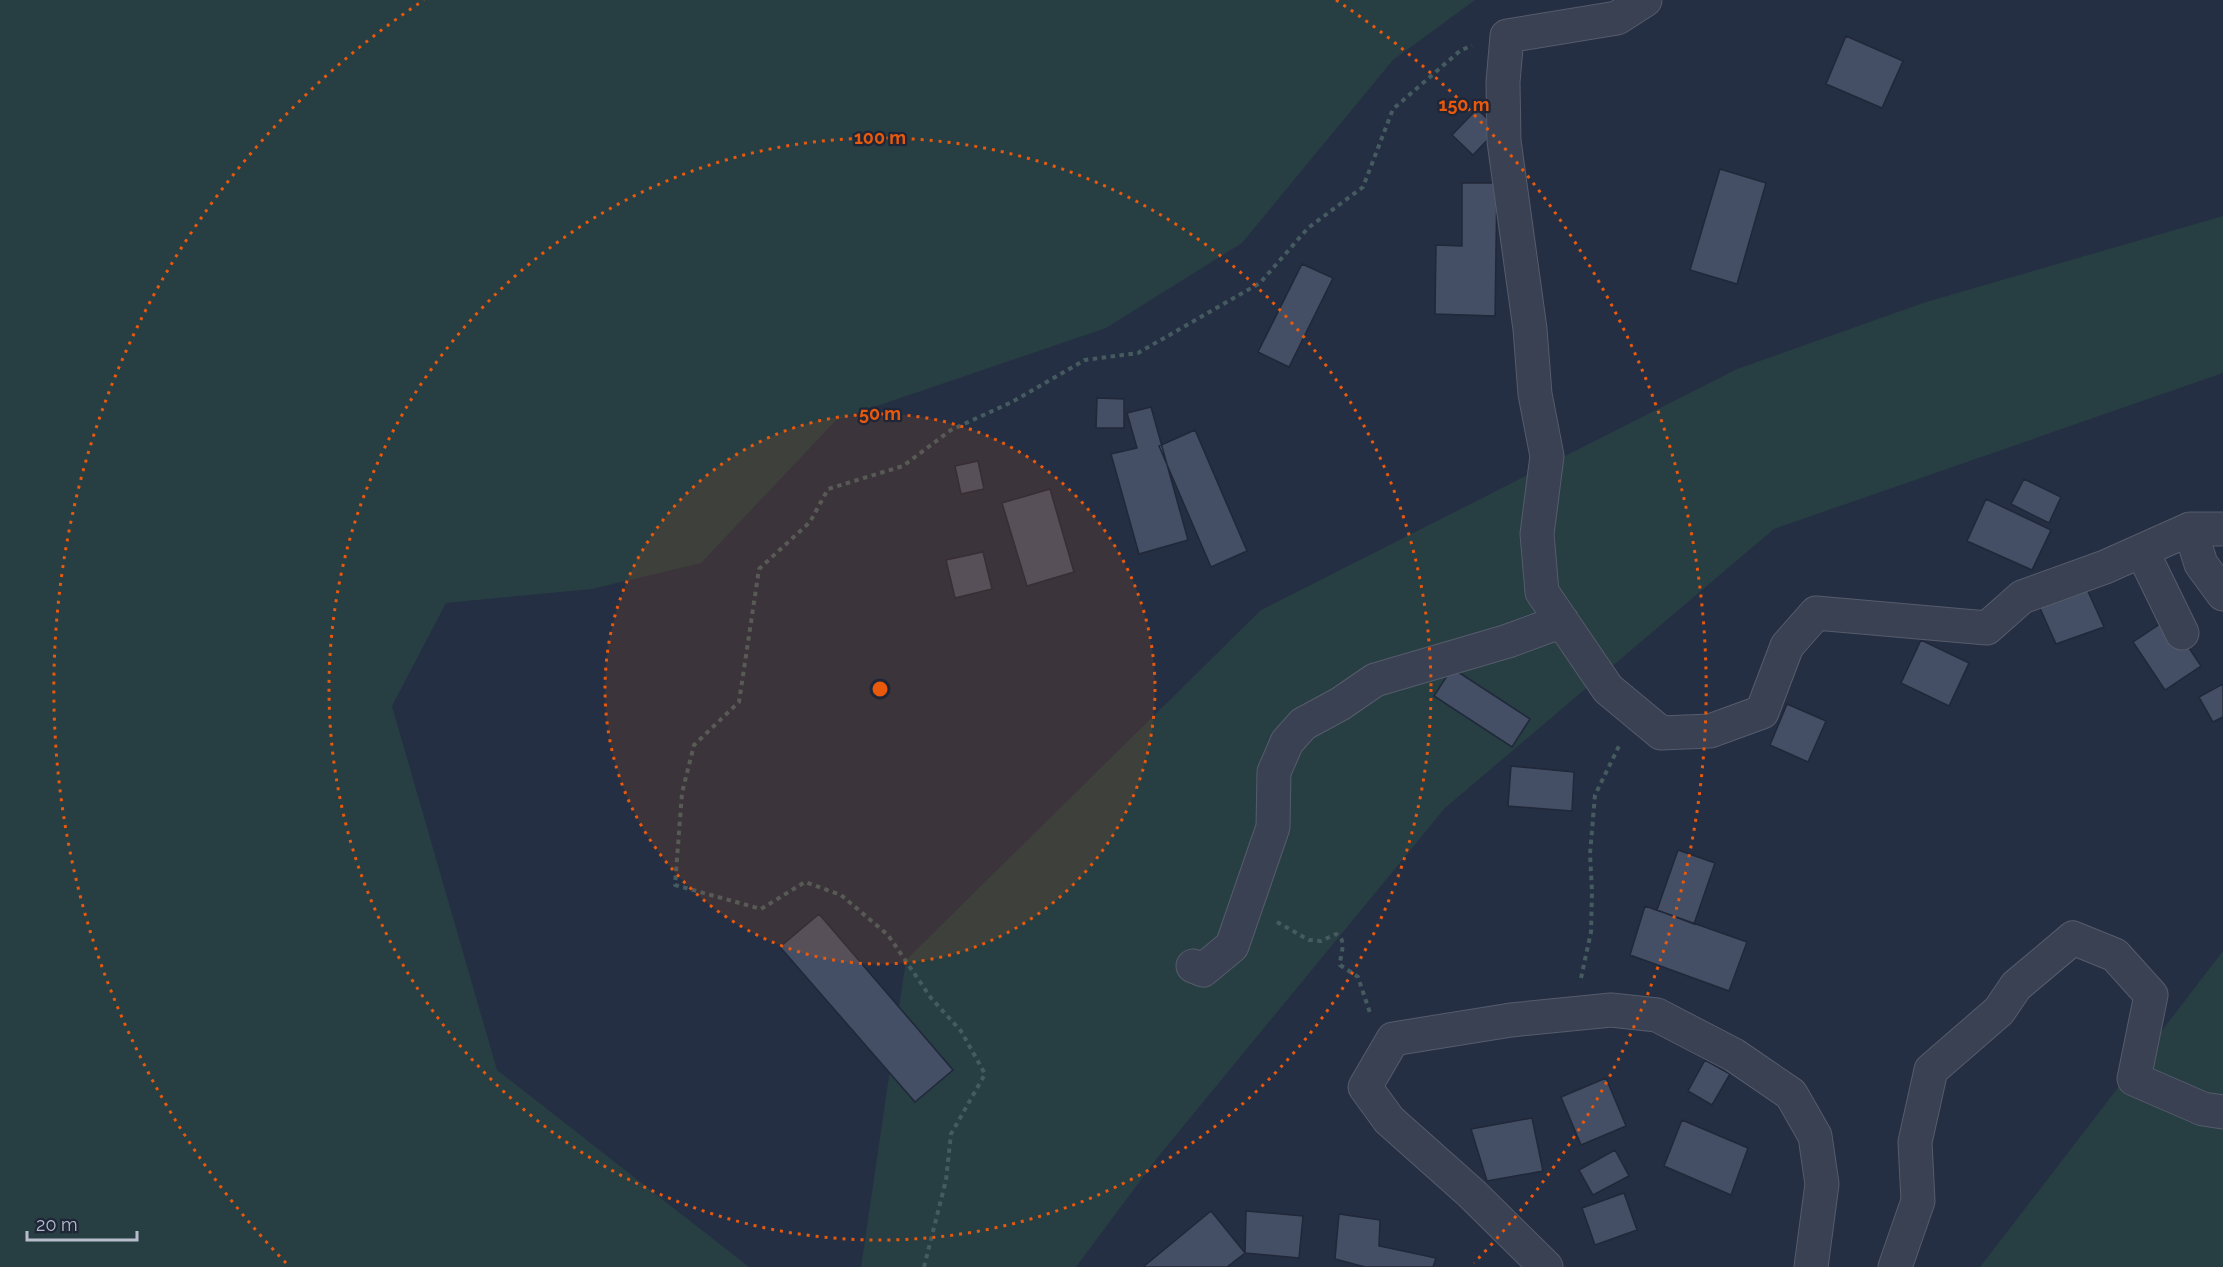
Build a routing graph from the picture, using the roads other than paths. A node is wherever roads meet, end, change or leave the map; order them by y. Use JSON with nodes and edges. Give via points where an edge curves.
{"nodes":[{"id":1,"x":1645,"y":0,"type":"edge"},
{"id":2,"x":2190,"y":529,"type":"junction"},
{"id":3,"x":2223,"y":529,"type":"edge"},
{"id":4,"x":2142,"y":551,"type":"junction"},
{"id":5,"x":2223,"y":594,"type":"edge"},
{"id":6,"x":1562,"y":621,"type":"junction"},
{"id":7,"x":2182,"y":633,"type":"dead end"},
{"id":8,"x":1193,"y":966,"type":"dead end"},
{"id":9,"x":2223,"y":1112,"type":"edge"},
{"id":10,"x":1546,"y":1267,"type":"edge"},
{"id":11,"x":1811,"y":1267,"type":"edge"},
{"id":12,"x":1896,"y":1267,"type":"edge"}],
"edges":[{"from":1,"to":6,"type":"street","via":[[1617,18],[1507,36],[1504,141],[1535,394],[1547,456],[1537,534],[1542,592]]},
{"from":2,"to":3,"type":"street"},
{"from":2,"to":4,"type":"street"},
{"from":2,"to":5,"type":"street","via":[[2201,564]]},
{"from":4,"to":6,"type":"street","via":[[2022,597],[1988,628],[1816,613],[1787,646],[1762,712],[1710,731],[1661,733],[1608,689]]},
{"from":4,"to":7,"type":"street"},
{"from":6,"to":8,"type":"street","via":[[1375,680],[1303,724],[1287,742],[1274,772],[1273,827],[1232,946],[1203,970]]},
{"from":9,"to":12,"type":"street","via":[[2203,1109],[2134,1079],[2151,995],[2115,955],[2073,938],[2016,986],[1999,1011],[1931,1070],[1915,1142],[1918,1201]]},
{"from":10,"to":11,"type":"street","via":[[1389,1120],[1365,1087],[1393,1039],[1511,1020],[1611,1010],[1657,1015],[1734,1055],[1791,1094],[1815,1136],[1821,1184]]}]}
